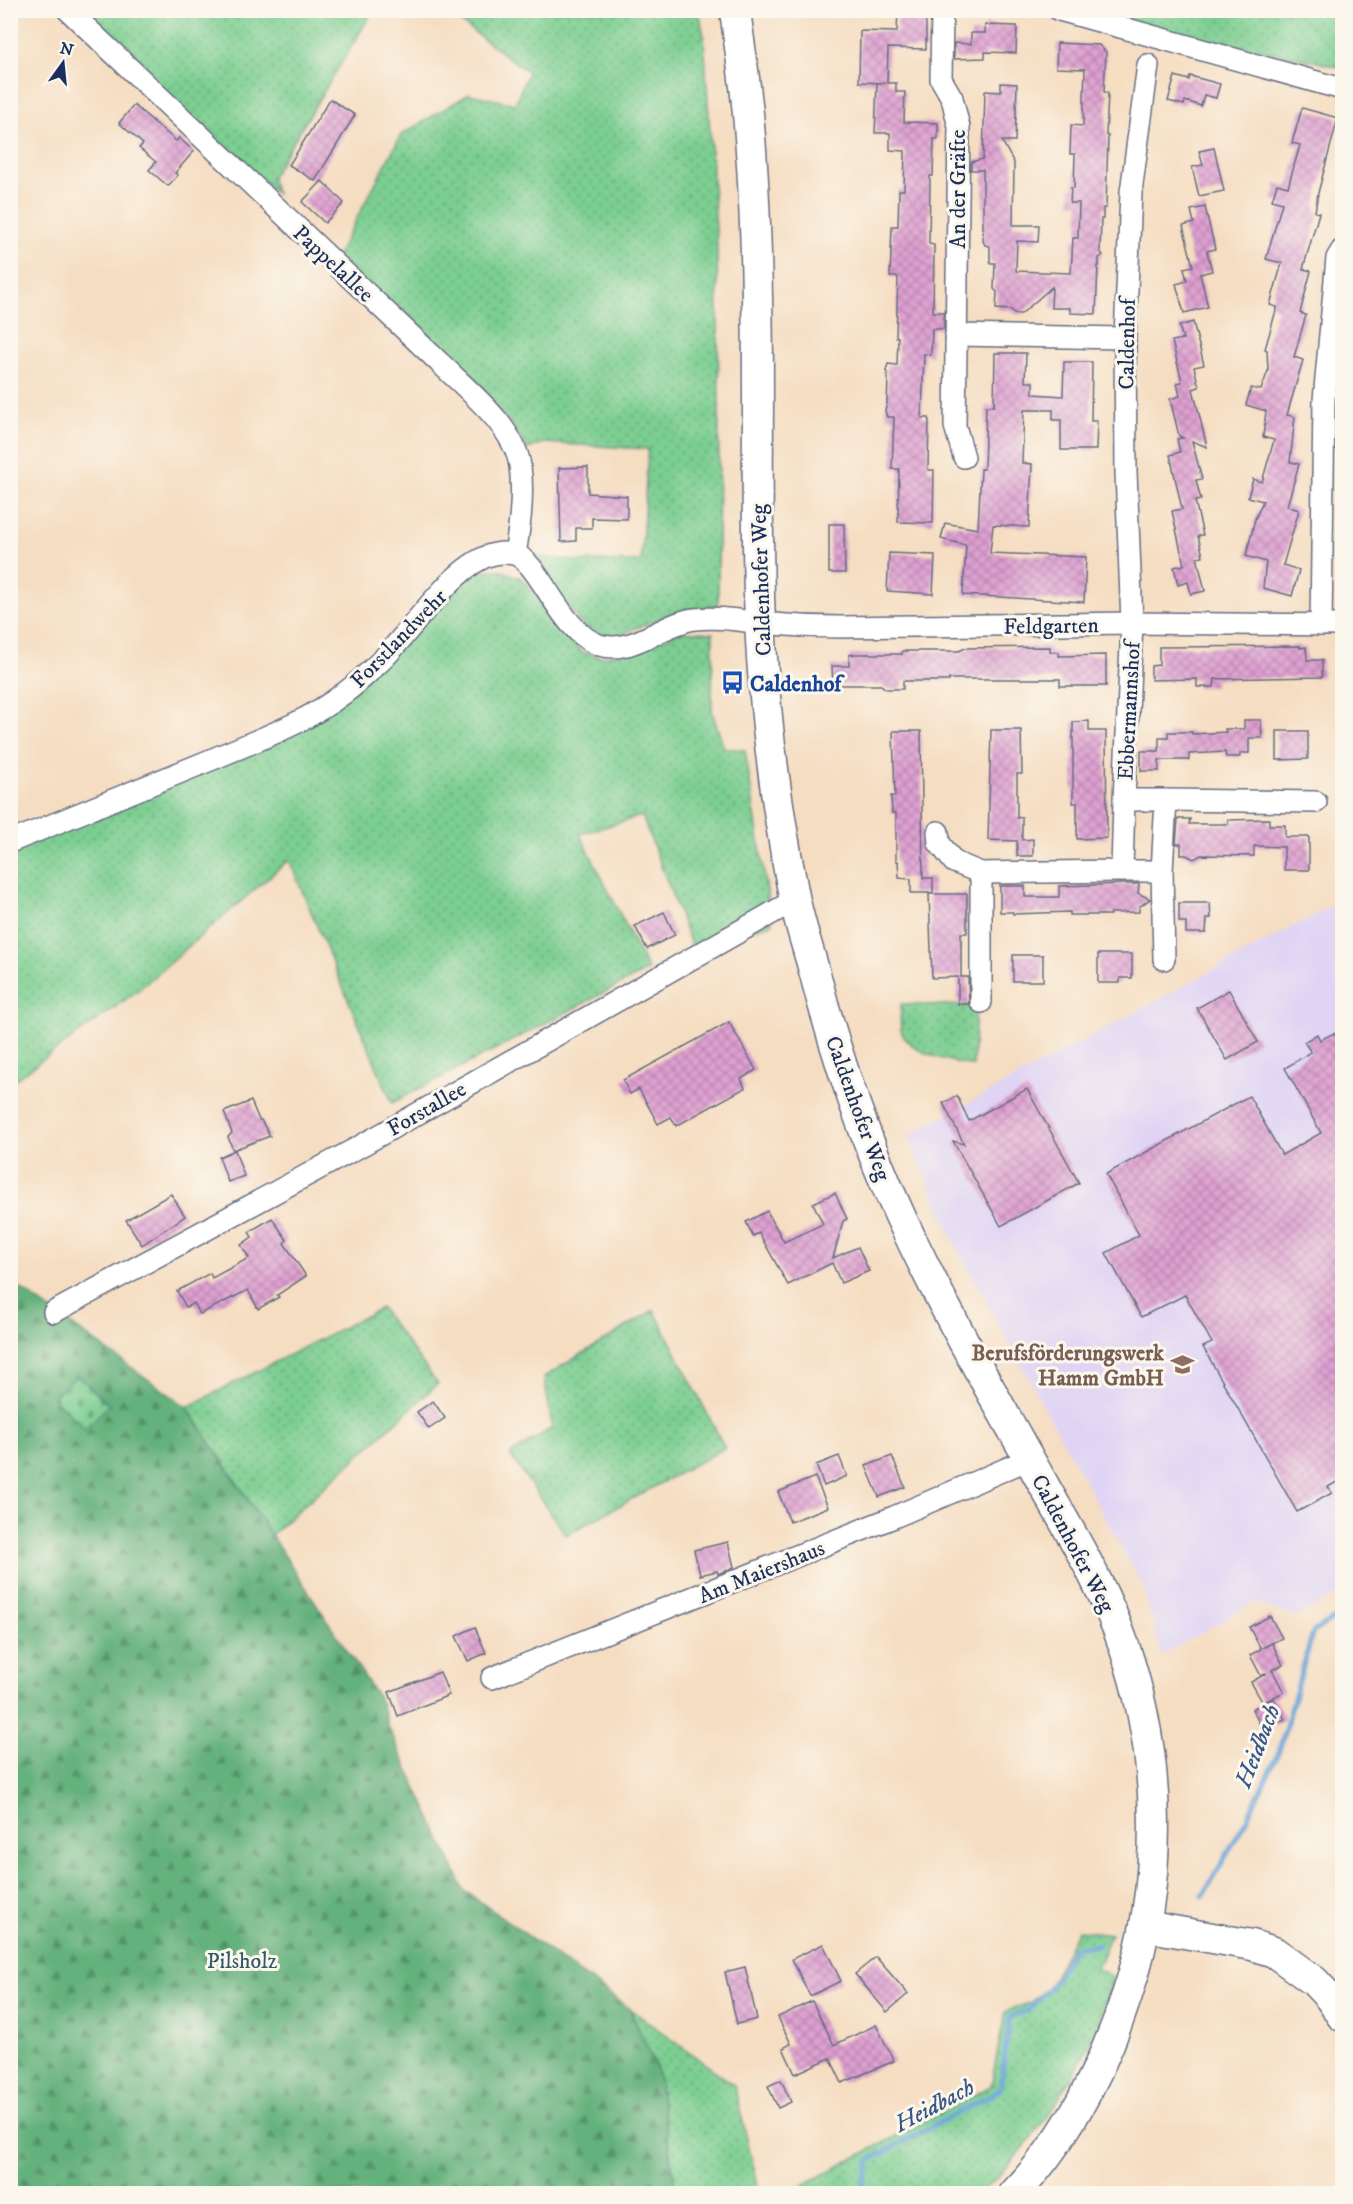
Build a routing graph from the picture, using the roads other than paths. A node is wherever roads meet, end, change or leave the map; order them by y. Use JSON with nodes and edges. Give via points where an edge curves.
{"nodes":[{"id":1,"x":68,"y":10,"type":"edge"},
{"id":2,"x":735,"y":10,"type":"edge"},
{"id":3,"x":942,"y":10,"type":"edge"},
{"id":4,"x":1059,"y":10,"type":"edge"},
{"id":5,"x":1148,"y":65,"type":"dead end"},
{"id":6,"x":1342,"y":89,"type":"edge"},
{"id":7,"x":1342,"y":250,"type":"edge"},
{"id":8,"x":956,"y":335,"type":"junction"},
{"id":9,"x":1125,"y":338,"type":"junction"},
{"id":10,"x":964,"y":457,"type":"dead end"},
{"id":11,"x":515,"y":554,"type":"junction"},
{"id":12,"x":760,"y":623,"type":"junction"},
{"id":13,"x":1132,"y":623,"type":"junction"},
{"id":14,"x":1321,"y":625,"type":"junction"},
{"id":15,"x":1342,"y":625,"type":"edge"},
{"id":16,"x":1124,"y":800,"type":"junction"},
{"id":17,"x":1166,"y":800,"type":"junction"},
{"id":18,"x":1316,"y":802,"type":"dead end"},
{"id":19,"x":938,"y":832,"type":"dead end"},
{"id":20,"x":10,"y":842,"type":"edge"},
{"id":21,"x":1122,"y":871,"type":"junction"},
{"id":22,"x":1162,"y":871,"type":"junction"},
{"id":23,"x":981,"y":873,"type":"junction"},
{"id":24,"x":795,"y":900,"type":"junction"},
{"id":25,"x":1164,"y":959,"type":"dead end"},
{"id":26,"x":981,"y":1002,"type":"dead end"},
{"id":27,"x":54,"y":1312,"type":"dead end"},
{"id":28,"x":1029,"y":1459,"type":"junction"},
{"id":29,"x":492,"y":1678,"type":"dead end"},
{"id":30,"x":1145,"y":1926,"type":"junction"},
{"id":31,"x":1342,"y":2016,"type":"edge"},
{"id":32,"x":1014,"y":2193,"type":"edge"}],
"edges":[{"from":1,"to":11,"type":"street","name":"Pappelallee","via":[[496,420],[512,442],[520,465],[521,522]]},
{"from":2,"to":12,"type":"main road","name":"Caldenhofer Weg","via":[[749,124],[757,298]]},
{"from":3,"to":8,"type":"street","name":"An der Gräfte","via":[[941,79],[952,98],[959,127]]},
{"from":4,"to":6,"type":"street"},
{"from":5,"to":9,"type":"street","name":"Caldenhof","via":[[1131,192]]},
{"from":7,"to":14,"type":"street","via":[[1337,258],[1324,400]]},
{"from":8,"to":9,"type":"street"},
{"from":8,"to":10,"type":"street","name":"An der Gräfte","via":[[955,426]]},
{"from":9,"to":13,"type":"street","name":"Caldenhof"},
{"from":11,"to":12,"type":"street","via":[[528,564],[574,628],[601,645],[617,647],[637,642],[672,625],[694,620],[732,618]]},
{"from":11,"to":20,"type":"street","name":"Forstlandwehr","via":[[495,554],[476,561],[342,695],[290,727]]},
{"from":12,"to":13,"type":"street","name":"Feldgarten","via":[[903,627]]},
{"from":12,"to":24,"type":"main road","name":"Caldenhofer Weg","via":[[774,782]]},
{"from":13,"to":14,"type":"street","name":"Feldgarten"},
{"from":13,"to":16,"type":"street","name":"Ebbermannshof"},
{"from":14,"to":15,"type":"street","name":"Feldgarten"},
{"from":16,"to":17,"type":"street","name":"Ebbermannshof"},
{"from":16,"to":21,"type":"street","name":"Ebbermannshof"},
{"from":17,"to":18,"type":"street","name":"Ebbermannshof"},
{"from":17,"to":22,"type":"street","name":"Ebbermannshof"},
{"from":19,"to":23,"type":"street","via":[[939,843],[954,862]]},
{"from":21,"to":22,"type":"street"},
{"from":21,"to":23,"type":"street"},
{"from":22,"to":25,"type":"street","name":"Ebbermannshof"},
{"from":23,"to":26,"type":"street"},
{"from":24,"to":27,"type":"street","name":"Forstallee","via":[[357,1148]]},
{"from":24,"to":28,"type":"main road","name":"Caldenhofer Weg","via":[[831,1033],[872,1147],[912,1242]]},
{"from":28,"to":29,"type":"street","name":"Am Maiershaus","via":[[894,1518]]},
{"from":28,"to":30,"type":"main road","name":"Caldenhofer Weg","via":[[1104,1593],[1137,1684],[1147,1731],[1154,1802]]},
{"from":30,"to":31,"type":"main road","via":[[1274,1952],[1314,1981]]},
{"from":30,"to":32,"type":"main road","name":"Caldenhofer Weg","via":[[1111,2044],[1069,2124]]}]}
